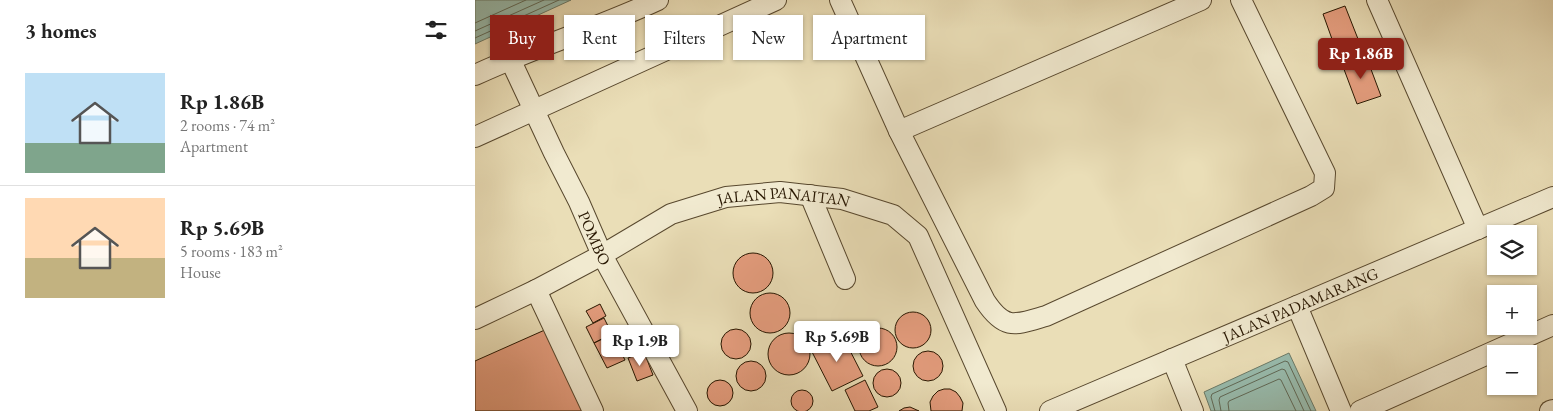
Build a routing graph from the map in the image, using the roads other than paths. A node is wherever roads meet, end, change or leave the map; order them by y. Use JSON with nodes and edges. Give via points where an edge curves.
{"nodes":[{"id":1,"x":657,"y":0,"type":"edge"},
{"id":2,"x":776,"y":0,"type":"edge"},
{"id":3,"x":840,"y":0,"type":"edge"},
{"id":4,"x":1201,"y":0,"type":"edge"},
{"id":5,"x":1241,"y":0,"type":"edge"},
{"id":6,"x":1377,"y":0,"type":"edge"},
{"id":7,"x":554,"y":42,"type":"edge"},
{"id":8,"x":508,"y":60,"type":"edge"},
{"id":9,"x":510,"y":60,"type":"edge"},
{"id":10,"x":475,"y":75,"type":"edge"},
{"id":11,"x":534,"y":110,"type":"junction"},
{"id":12,"x":899,"y":131,"type":"junction"},
{"id":13,"x":475,"y":137,"type":"edge"},
{"id":14,"x":810,"y":195,"type":"junction"},
{"id":15,"x":1553,"y":197,"type":"edge"},
{"id":16,"x":1478,"y":229,"type":"junction"},
{"id":17,"x":602,"y":255,"type":"junction"},
{"id":18,"x":845,"y":279,"type":"dead end"},
{"id":19,"x":536,"y":290,"type":"junction"},
{"id":20,"x":1297,"y":306,"type":"junction"},
{"id":21,"x":475,"y":319,"type":"edge"},
{"id":22,"x":1553,"y":325,"type":"edge"},
{"id":23,"x":1173,"y":359,"type":"junction"},
{"id":24,"x":593,"y":411,"type":"edge"},
{"id":25,"x":687,"y":411,"type":"edge"},
{"id":26,"x":996,"y":411,"type":"edge"},
{"id":27,"x":1049,"y":411,"type":"edge"},
{"id":28,"x":1193,"y":411,"type":"edge"},
{"id":29,"x":1341,"y":411,"type":"edge"},
{"id":30,"x":1360,"y":411,"type":"edge"}],
"edges":[{"from":1,"to":7,"type":"lane"},
{"from":2,"to":11,"type":"lane"},
{"from":3,"to":12,"type":"lane"},
{"from":4,"to":12,"type":"lane"},
{"from":5,"to":12,"type":"lane","via":[[1322,166],[1324,188],[1046,316],[1017,324],[1004,322],[993,314]]},
{"from":6,"to":16,"type":"lane"},
{"from":8,"to":10,"type":"lane"},
{"from":9,"to":11,"type":"lane","name":"POMBO"},
{"from":11,"to":13,"type":"lane"},
{"from":11,"to":17,"type":"lane","name":"POMBO"},
{"from":14,"to":17,"type":"lane","name":"JALAN PANAITAN","via":[[780,192],[726,196],[671,214]]},
{"from":14,"to":18,"type":"lane"},
{"from":14,"to":26,"type":"lane","name":"JALAN PANAITAN","via":[[842,199],[893,215],[918,236]]},
{"from":15,"to":16,"type":"lane","name":"JALAN PADAMARANG"},
{"from":16,"to":20,"type":"lane","name":"JALAN PADAMARANG"},
{"from":17,"to":19,"type":"lane","name":"JALAN PANAITAN"},
{"from":17,"to":25,"type":"lane","name":"POMBO"},
{"from":19,"to":21,"type":"lane","name":"JALAN PANAITAN"},
{"from":19,"to":24,"type":"lane"},
{"from":20,"to":23,"type":"lane","name":"JALAN PADAMARANG"},
{"from":20,"to":29,"type":"lane"},
{"from":22,"to":30,"type":"lane"},
{"from":23,"to":27,"type":"lane","name":"JALAN PADAMARANG"},
{"from":23,"to":28,"type":"lane"}]}
